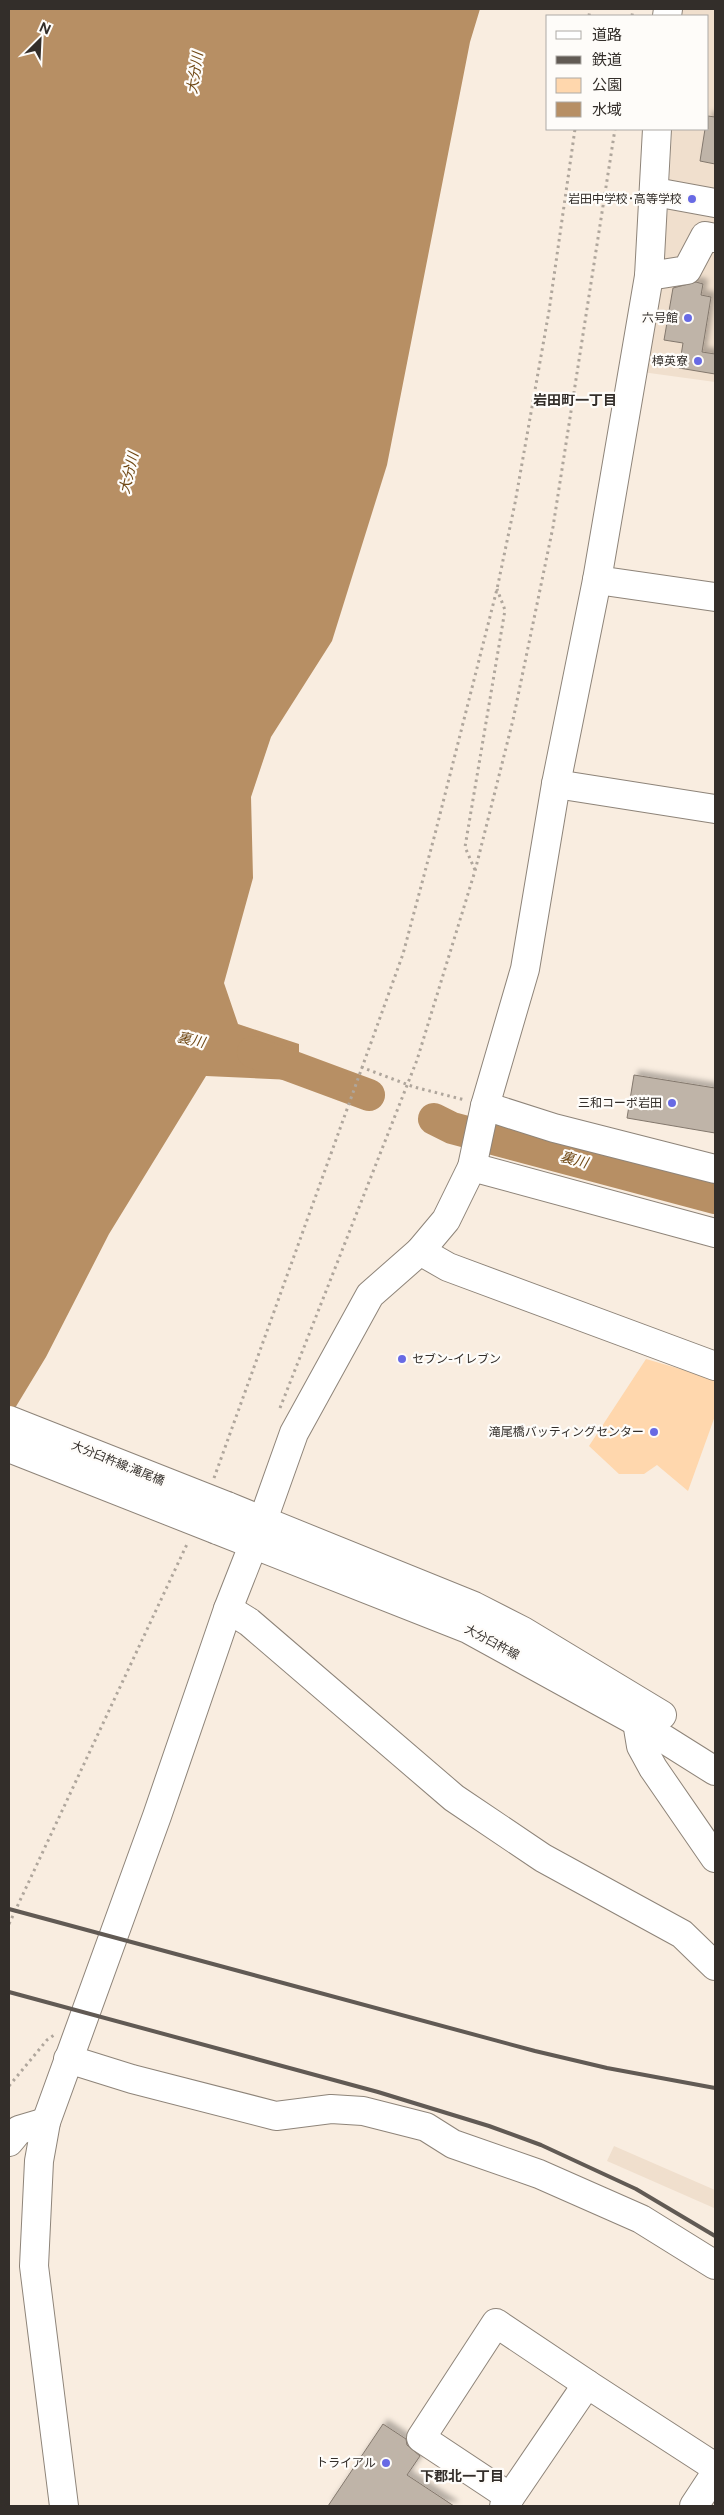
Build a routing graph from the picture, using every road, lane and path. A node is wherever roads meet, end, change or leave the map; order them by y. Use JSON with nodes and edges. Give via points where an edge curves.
{"nodes":[{"id":1,"x":575,"y":130,"type":"edge"},
{"id":2,"x":616,"y":130,"type":"edge"},
{"id":3,"x":658,"y":130,"type":"edge"},
{"id":4,"x":655,"y":192,"type":"junction"},
{"id":5,"x":715,"y":203,"type":"edge"},
{"id":6,"x":715,"y":238,"type":"edge"},
{"id":7,"x":648,"y":276,"type":"junction"},
{"id":8,"x":597,"y":580,"type":"junction"},
{"id":9,"x":497,"y":589,"type":"junction"},
{"id":10,"x":715,"y":597,"type":"edge"},
{"id":11,"x":556,"y":784,"type":"junction"},
{"id":12,"x":715,"y":809,"type":"edge"},
{"id":13,"x":475,"y":871,"type":"junction"},
{"id":14,"x":361,"y":1067,"type":"junction"},
{"id":15,"x":408,"y":1085,"type":"junction"},
{"id":16,"x":348,"y":1105,"type":"dead end"},
{"id":17,"x":484,"y":1111,"type":"junction"},
{"id":18,"x":474,"y":1155,"type":"junction"},
{"id":19,"x":715,"y":1169,"type":"edge"},
{"id":20,"x":715,"y":1233,"type":"edge"},
{"id":21,"x":420,"y":1251,"type":"junction"},
{"id":22,"x":715,"y":1366,"type":"edge"},
{"id":23,"x":279,"y":1410,"type":"dead end"},
{"id":24,"x":9,"y":1420,"type":"edge"},
{"id":25,"x":9,"y":1448,"type":"edge"},
{"id":26,"x":222,"y":1518,"type":"junction"},
{"id":27,"x":258,"y":1532,"type":"junction"},
{"id":28,"x":228,"y":1609,"type":"junction"},
{"id":29,"x":637,"y":1722,"type":"junction"},
{"id":30,"x":715,"y":1748,"type":"edge"},
{"id":31,"x":715,"y":1771,"type":"edge"},
{"id":32,"x":715,"y":1858,"type":"edge"},
{"id":33,"x":715,"y":1966,"type":"edge"},
{"id":34,"x":83,"y":2019,"type":"junction"},
{"id":35,"x":68,"y":2059,"type":"junction"},
{"id":36,"x":9,"y":2086,"type":"edge"},
{"id":37,"x":46,"y":2122,"type":"junction"},
{"id":38,"x":9,"y":2142,"type":"edge"},
{"id":39,"x":715,"y":2265,"type":"edge"},
{"id":40,"x":587,"y":2384,"type":"junction"},
{"id":41,"x":715,"y":2467,"type":"edge"},
{"id":42,"x":715,"y":2474,"type":"edge"},
{"id":43,"x":507,"y":2501,"type":"edge"},
{"id":44,"x":64,"y":2506,"type":"edge"},
{"id":45,"x":694,"y":2506,"type":"edge"}],
"edges":[{"from":1,"to":9,"type":"path","via":[[549,311]]},
{"from":2,"to":13,"type":"path","via":[[553,527],[513,720]]},
{"from":3,"to":4,"type":"street"},
{"from":4,"to":5,"type":"street"},
{"from":4,"to":7,"type":"street"},
{"from":6,"to":7,"type":"street","via":[[705,236],[687,270]]},
{"from":7,"to":8,"type":"street"},
{"from":8,"to":10,"type":"street"},
{"from":8,"to":11,"type":"street"},
{"from":9,"to":13,"type":"path","via":[[505,610],[465,847]]},
{"from":9,"to":14,"type":"path","via":[[402,954]]},
{"from":11,"to":12,"type":"street"},
{"from":11,"to":17,"type":"street","via":[[525,969]]},
{"from":13,"to":15,"type":"path"},
{"from":14,"to":15,"type":"path"},
{"from":14,"to":16,"type":"path"},
{"from":15,"to":17,"type":"path"},
{"from":15,"to":23,"type":"path"},
{"from":17,"to":18,"type":"street"},
{"from":17,"to":19,"type":"street"},
{"from":18,"to":20,"type":"street"},
{"from":18,"to":21,"type":"street","via":[[446,1220]]},
{"from":21,"to":22,"type":"street","via":[[448,1267]]},
{"from":21,"to":27,"type":"street","via":[[370,1295],[294,1433]]},
{"from":24,"to":26,"type":"street","name":"大分臼杵線;滝尾橋","bridge":true},
{"from":25,"to":26,"type":"street","name":"大分臼杵線;滝尾橋","bridge":true},
{"from":26,"to":27,"type":"street"},
{"from":27,"to":28,"type":"street"},
{"from":27,"to":29,"type":"street","name":"大分臼杵線","via":[[468,1629]]},
{"from":27,"to":30,"type":"street","name":"大分臼杵線","via":[[474,1606],[523,1631]]},
{"from":28,"to":33,"type":"street","via":[[249,1622],[454,1798],[543,1858],[682,1934]]},
{"from":28,"to":34,"type":"street"},
{"from":29,"to":31,"type":"street","name":"大分臼杵線"},
{"from":29,"to":32,"type":"street","via":[[641,1746],[653,1768]]},
{"from":34,"to":35,"type":"street"},
{"from":34,"to":36,"type":"path","via":[[47,2040]]},
{"from":35,"to":37,"type":"street"},
{"from":35,"to":39,"type":"street","via":[[250,2111],[276,2116],[331,2109],[362,2111],[426,2128],[453,2144],[539,2174],[641,2219]]},
{"from":37,"to":38,"type":"street","via":[[19,2130]]},
{"from":37,"to":44,"type":"street","via":[[39,2161],[34,2266]]},
{"from":40,"to":41,"type":"street"},
{"from":40,"to":43,"type":"street"},
{"from":40,"to":43,"type":"street","via":[[496,2323],[421,2438]]},
{"from":42,"to":45,"type":"street"}]}
